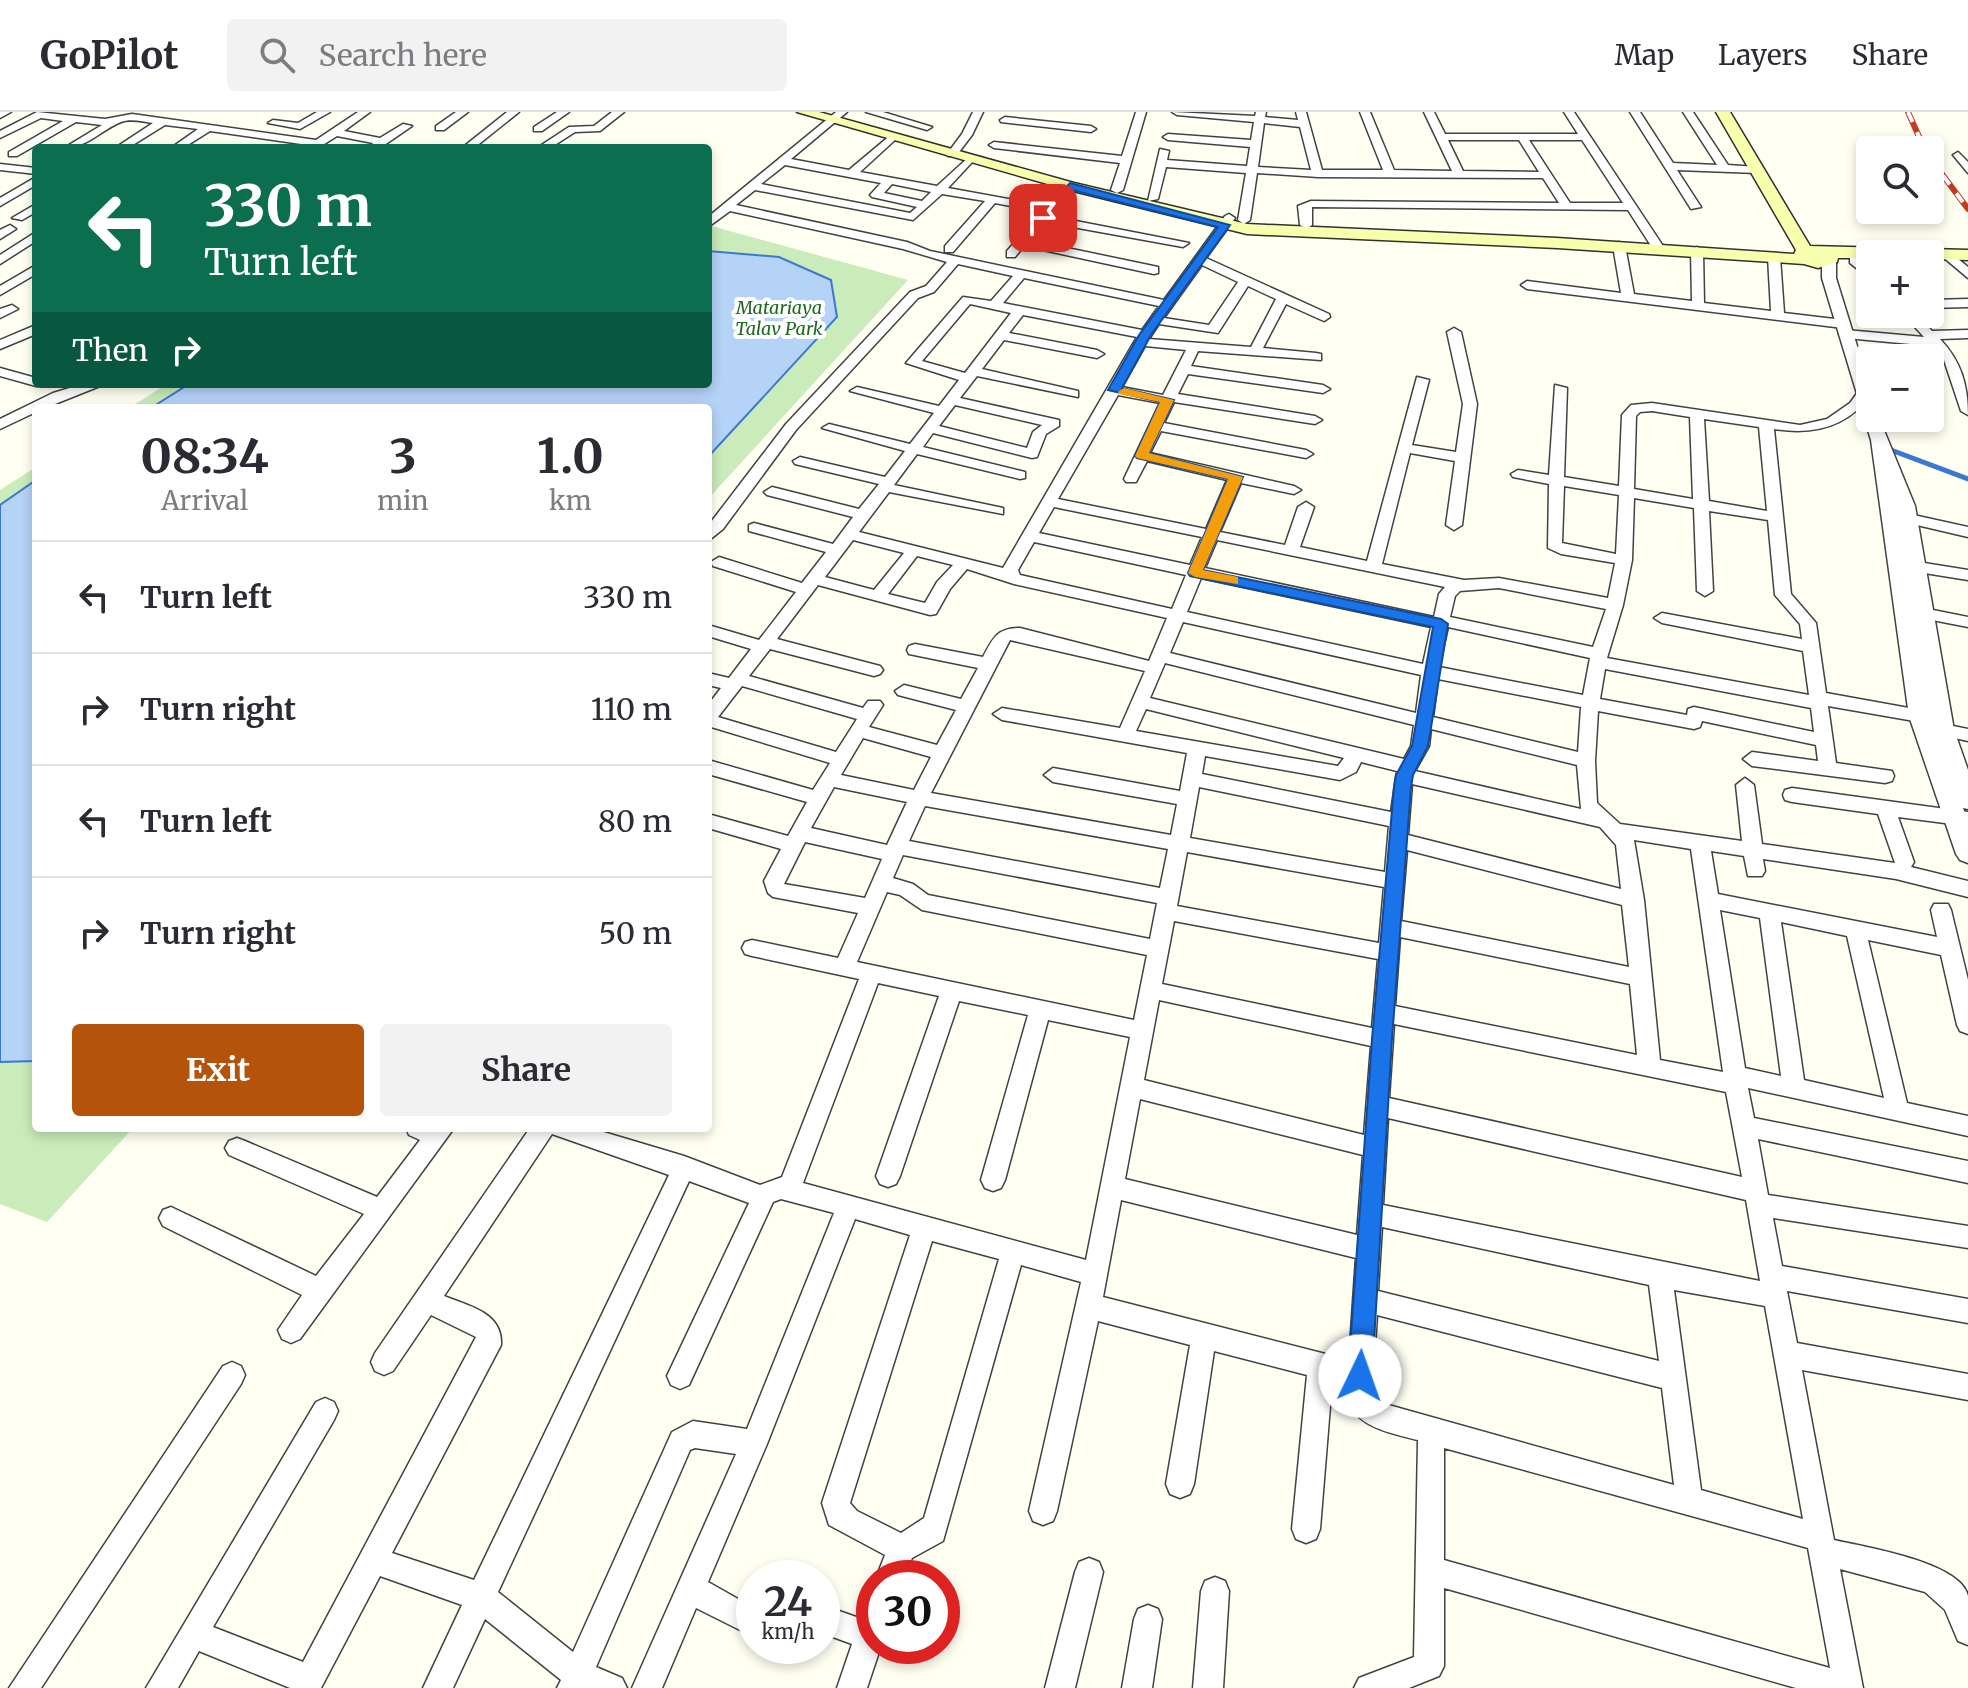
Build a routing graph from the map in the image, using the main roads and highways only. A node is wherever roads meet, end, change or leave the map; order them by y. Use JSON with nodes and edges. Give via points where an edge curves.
{"nodes":[{"id":1,"x":804,"y":112,"type":"edge"},
{"id":2,"x":1723,"y":112,"type":"edge"},
{"id":3,"x":1737,"y":112,"type":"edge"},
{"id":4,"x":835,"y":114,"type":"edge"},
{"id":5,"x":960,"y":153,"type":"junction"},
{"id":6,"x":1232,"y":221,"type":"junction"},
{"id":7,"x":1657,"y":245,"type":"junction"},
{"id":8,"x":1959,"y":258,"type":"edge"},
{"id":9,"x":1817,"y":259,"type":"junction"},
{"id":10,"x":1856,"y":260,"type":"edge"}],
"edges":[{"from":1,"to":4,"type":"main road"},
{"from":2,"to":9,"type":"main road"},
{"from":3,"to":9,"type":"main road","via":[[1780,181]]},
{"from":4,"to":5,"type":"main road","via":[[892,137]]},
{"from":4,"to":5,"type":"main road","via":[[927,128]]},
{"from":5,"to":6,"type":"main road","via":[[1070,186]]},
{"from":5,"to":6,"type":"main road","via":[[991,150]]},
{"from":6,"to":7,"type":"main road","via":[[1463,229]]},
{"from":6,"to":7,"type":"main road","via":[[1287,233]]},
{"from":7,"to":9,"type":"main road"},
{"from":7,"to":9,"type":"main road"},
{"from":8,"to":9,"type":"main road"},
{"from":9,"to":10,"type":"main road"}]}
